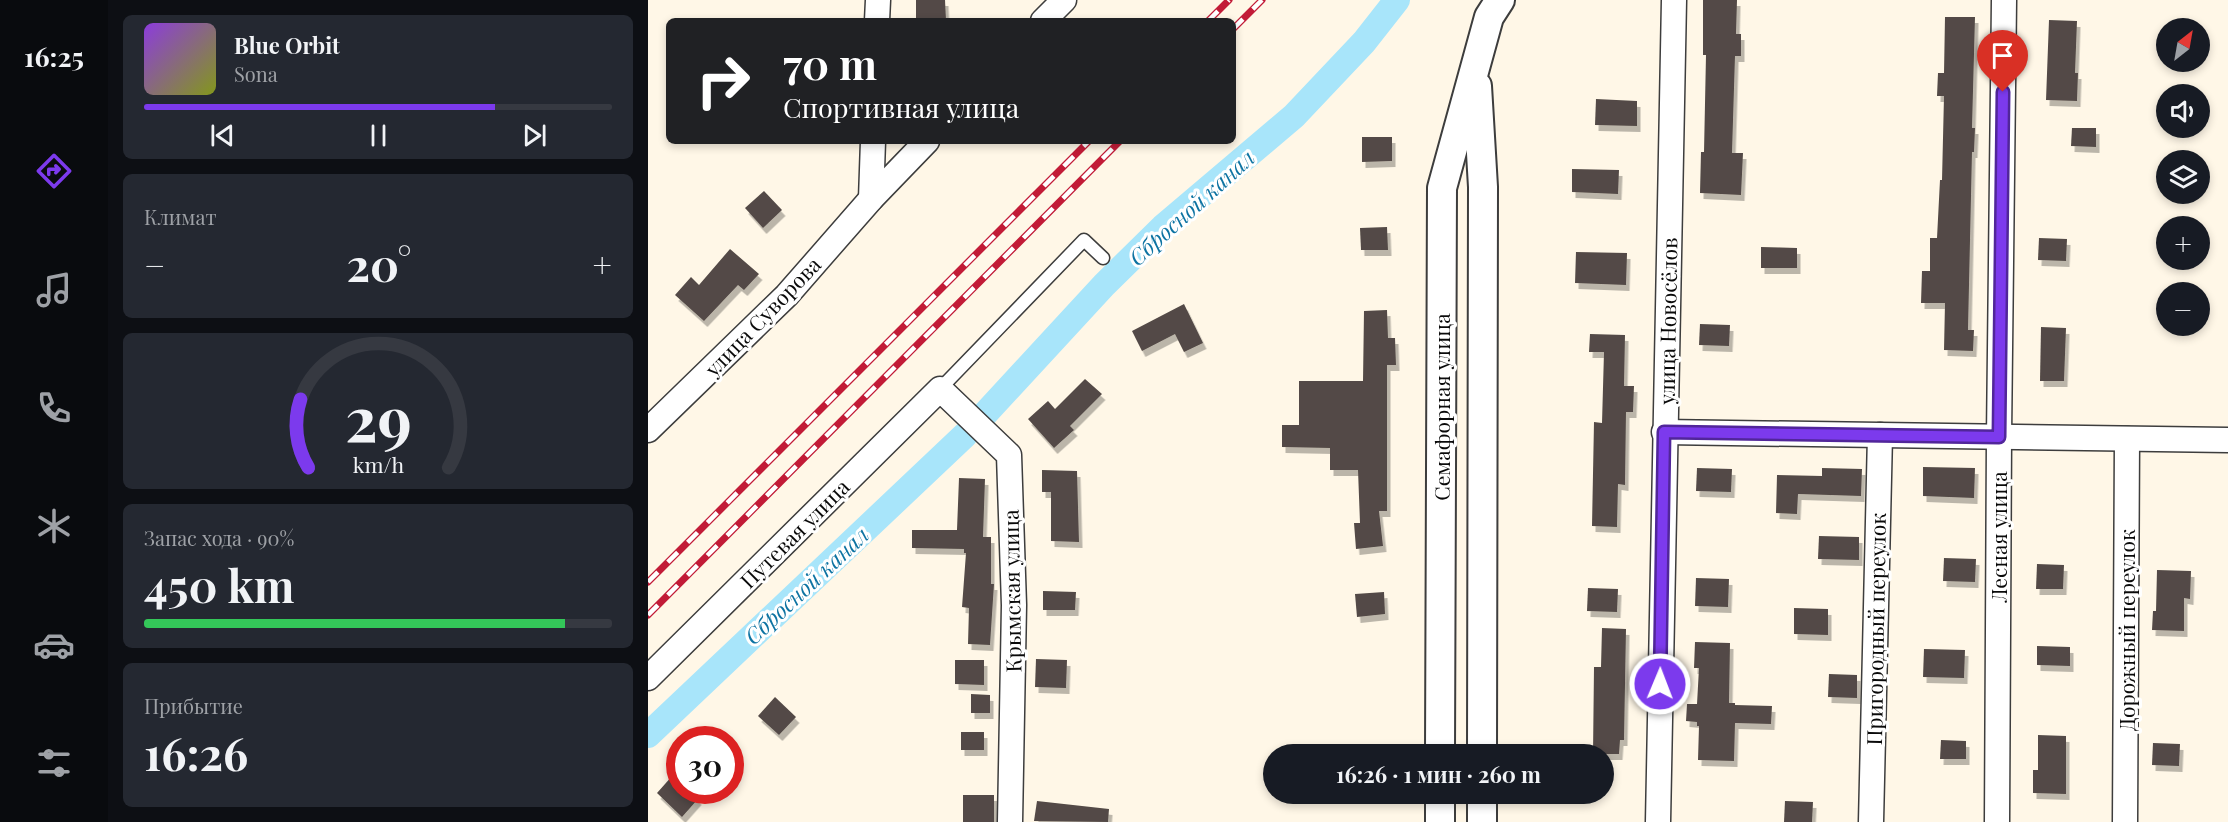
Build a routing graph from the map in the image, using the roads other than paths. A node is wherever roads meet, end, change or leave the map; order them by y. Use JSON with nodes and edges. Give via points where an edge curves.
{"nodes":[{"id":1,"x":878,"y":0,"type":"edge"},
{"id":2,"x":1064,"y":0,"type":"edge"},
{"id":3,"x":1500,"y":0,"type":"edge"},
{"id":4,"x":1674,"y":0,"type":"edge"},
{"id":5,"x":2004,"y":0,"type":"edge"},
{"id":6,"x":877,"y":18,"type":"edge"},
{"id":7,"x":1046,"y":18,"type":"edge"},
{"id":8,"x":1476,"y":63,"type":"junction"},
{"id":9,"x":873,"y":144,"type":"edge"},
{"id":10,"x":924,"y":144,"type":"edge"},
{"id":11,"x":1483,"y":187,"type":"junction"},
{"id":12,"x":1442,"y":188,"type":"junction"},
{"id":13,"x":871,"y":199,"type":"junction"},
{"id":14,"x":1103,"y":258,"type":"dead end"},
{"id":15,"x":940,"y":389,"type":"junction"},
{"id":16,"x":648,"y":430,"type":"edge"},
{"id":17,"x":1664,"y":432,"type":"junction"},
{"id":18,"x":1880,"y":435,"type":"junction"},
{"id":19,"x":1999,"y":437,"type":"junction"},
{"id":20,"x":2127,"y":439,"type":"junction"},
{"id":21,"x":2228,"y":440,"type":"edge"},
{"id":22,"x":648,"y":678,"type":"edge"},
{"id":23,"x":1440,"y":744,"type":"edge"},
{"id":24,"x":1482,"y":744,"type":"edge"},
{"id":25,"x":1440,"y":804,"type":"edge"},
{"id":26,"x":1482,"y":804,"type":"edge"},
{"id":27,"x":1010,"y":822,"type":"edge"},
{"id":28,"x":1440,"y":822,"type":"edge"},
{"id":29,"x":1482,"y":822,"type":"edge"},
{"id":30,"x":1658,"y":822,"type":"edge"},
{"id":31,"x":1870,"y":822,"type":"edge"},
{"id":32,"x":1997,"y":822,"type":"edge"},
{"id":33,"x":2125,"y":822,"type":"edge"}],
"edges":[{"from":1,"to":6,"type":"street"},
{"from":2,"to":7,"type":"street"},
{"from":3,"to":8,"type":"street","name":"Семафорная улица","via":[[1489,17]]},
{"from":4,"to":17,"type":"street","name":"улица Новосёлов"},
{"from":5,"to":19,"type":"street","name":"Лесная улица"},
{"from":8,"to":11,"type":"street","name":"Семафорная улица"},
{"from":8,"to":12,"type":"street","name":"Семафорная улица"},
{"from":9,"to":13,"type":"street"},
{"from":10,"to":13,"type":"street","name":"улица Суворова"},
{"from":11,"to":12,"type":"street","via":[[1466,166],[1456,169]]},
{"from":11,"to":24,"type":"street","name":"Семафорная улица"},
{"from":12,"to":23,"type":"street","name":"Семафорная улица"},
{"from":13,"to":16,"type":"street","name":"улица Суворова","via":[[787,295]]},
{"from":14,"to":15,"type":"lane","via":[[1084,240]]},
{"from":15,"to":22,"type":"street","name":"Путевая улица"},
{"from":15,"to":27,"type":"street","name":"Крымская улица","via":[[1009,455],[1014,605]]},
{"from":17,"to":18,"type":"street"},
{"from":17,"to":30,"type":"street","name":"улица Новосёлов"},
{"from":18,"to":19,"type":"street"},
{"from":18,"to":31,"type":"street","name":"Пригородный переулок"},
{"from":19,"to":20,"type":"street"},
{"from":19,"to":32,"type":"street","name":"Лесная улица"},
{"from":20,"to":21,"type":"street"},
{"from":20,"to":33,"type":"street","name":"Дорожный переулок"},
{"from":25,"to":28,"type":"street"},
{"from":26,"to":29,"type":"street"}]}
